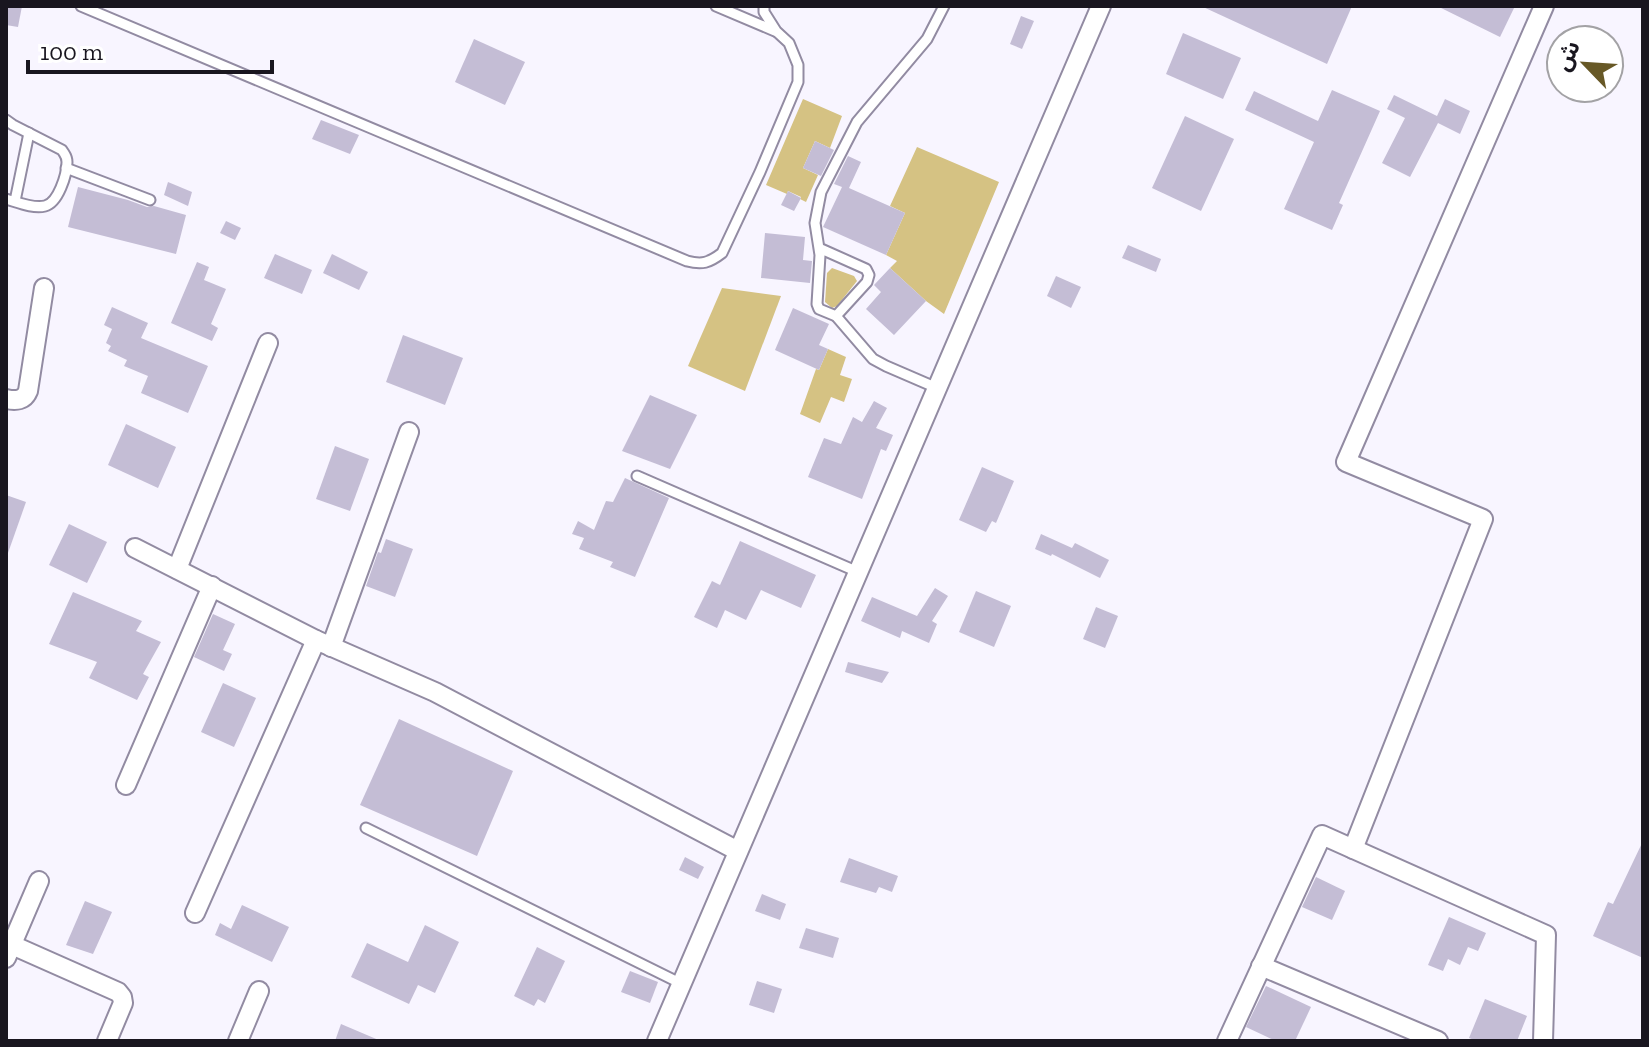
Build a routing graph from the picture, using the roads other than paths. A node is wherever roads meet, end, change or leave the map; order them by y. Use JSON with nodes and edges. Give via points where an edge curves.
{"nodes":[{"id":1,"x":81,"y":6,"type":"edge"},
{"id":2,"x":716,"y":6,"type":"edge"},
{"id":3,"x":764,"y":6,"type":"edge"},
{"id":4,"x":944,"y":6,"type":"edge"},
{"id":5,"x":1101,"y":6,"type":"edge"},
{"id":6,"x":1544,"y":6,"type":"edge"},
{"id":7,"x":776,"y":31,"type":"junction"},
{"id":8,"x":6,"y":120,"type":"edge"},
{"id":9,"x":29,"y":133,"type":"junction"},
{"id":10,"x":66,"y":168,"type":"junction"},
{"id":11,"x":10,"y":200,"type":"edge"},
{"id":12,"x":150,"y":200,"type":"dead end"},
{"id":13,"x":819,"y":248,"type":"junction"},
{"id":14,"x":44,"y":288,"type":"dead end"},
{"id":15,"x":836,"y":316,"type":"junction"},
{"id":16,"x":268,"y":343,"type":"dead end"},
{"id":17,"x":937,"y":388,"type":"junction"},
{"id":18,"x":6,"y":399,"type":"edge"},
{"id":19,"x":409,"y":432,"type":"dead end"},
{"id":20,"x":637,"y":476,"type":"dead end"},
{"id":21,"x":135,"y":548,"type":"dead end"},
{"id":22,"x":177,"y":569,"type":"junction"},
{"id":23,"x":858,"y":572,"type":"junction"},
{"id":24,"x":212,"y":586,"type":"junction"},
{"id":25,"x":324,"y":643,"type":"junction"},
{"id":26,"x":126,"y":785,"type":"dead end"},
{"id":27,"x":366,"y":828,"type":"dead end"},
{"id":28,"x":1353,"y":849,"type":"junction"},
{"id":29,"x":738,"y":851,"type":"junction"},
{"id":30,"x":39,"y":881,"type":"dead end"},
{"id":31,"x":195,"y":913,"type":"dead end"},
{"id":32,"x":9,"y":951,"type":"edge"},
{"id":33,"x":1261,"y":966,"type":"junction"},
{"id":34,"x":682,"y":984,"type":"junction"},
{"id":35,"x":259,"y":991,"type":"dead end"},
{"id":36,"x":1395,"y":1023,"type":"junction"},
{"id":37,"x":107,"y":1041,"type":"edge"},
{"id":38,"x":238,"y":1041,"type":"edge"},
{"id":39,"x":657,"y":1041,"type":"edge"},
{"id":40,"x":1227,"y":1041,"type":"edge"},
{"id":41,"x":1387,"y":1041,"type":"edge"},
{"id":42,"x":1438,"y":1041,"type":"edge"},
{"id":43,"x":1543,"y":1041,"type":"edge"}],
"edges":[{"from":1,"to":7,"type":"lane","via":[[700,265],[722,253],[798,82],[789,43]]},
{"from":2,"to":7,"type":"lane"},
{"from":3,"to":7,"type":"lane"},
{"from":4,"to":13,"type":"lane","via":[[927,39],[857,122],[821,192],[815,223]]},
{"from":5,"to":17,"type":"street"},
{"from":6,"to":28,"type":"street","via":[[1346,462],[1483,519]]},
{"from":8,"to":9,"type":"lane"},
{"from":9,"to":10,"type":"lane","via":[[62,150]]},
{"from":9,"to":11,"type":"lane"},
{"from":10,"to":11,"type":"lane","via":[[51,204],[37,207]]},
{"from":10,"to":12,"type":"lane"},
{"from":13,"to":15,"type":"lane","via":[[817,304]]},
{"from":13,"to":15,"type":"lane","via":[[869,275]]},
{"from":14,"to":18,"type":"street","via":[[28,391],[23,399]]},
{"from":15,"to":17,"type":"lane","via":[[873,359]]},
{"from":16,"to":22,"type":"street"},
{"from":17,"to":23,"type":"street"},
{"from":19,"to":25,"type":"street"},
{"from":20,"to":23,"type":"lane"},
{"from":21,"to":22,"type":"street"},
{"from":22,"to":24,"type":"street"},
{"from":23,"to":29,"type":"street"},
{"from":24,"to":25,"type":"street"},
{"from":24,"to":26,"type":"street"},
{"from":25,"to":29,"type":"street","via":[[435,692]]},
{"from":25,"to":31,"type":"street"},
{"from":27,"to":34,"type":"lane"},
{"from":28,"to":33,"type":"street","via":[[1322,835]]},
{"from":28,"to":43,"type":"street","via":[[1546,935]]},
{"from":29,"to":34,"type":"street"},
{"from":30,"to":32,"type":"street"},
{"from":32,"to":37,"type":"street","via":[[118,992],[123,1003]]},
{"from":33,"to":36,"type":"street"},
{"from":33,"to":40,"type":"street"},
{"from":34,"to":39,"type":"street"},
{"from":35,"to":38,"type":"street"},
{"from":36,"to":41,"type":"street"},
{"from":36,"to":42,"type":"street"}]}
